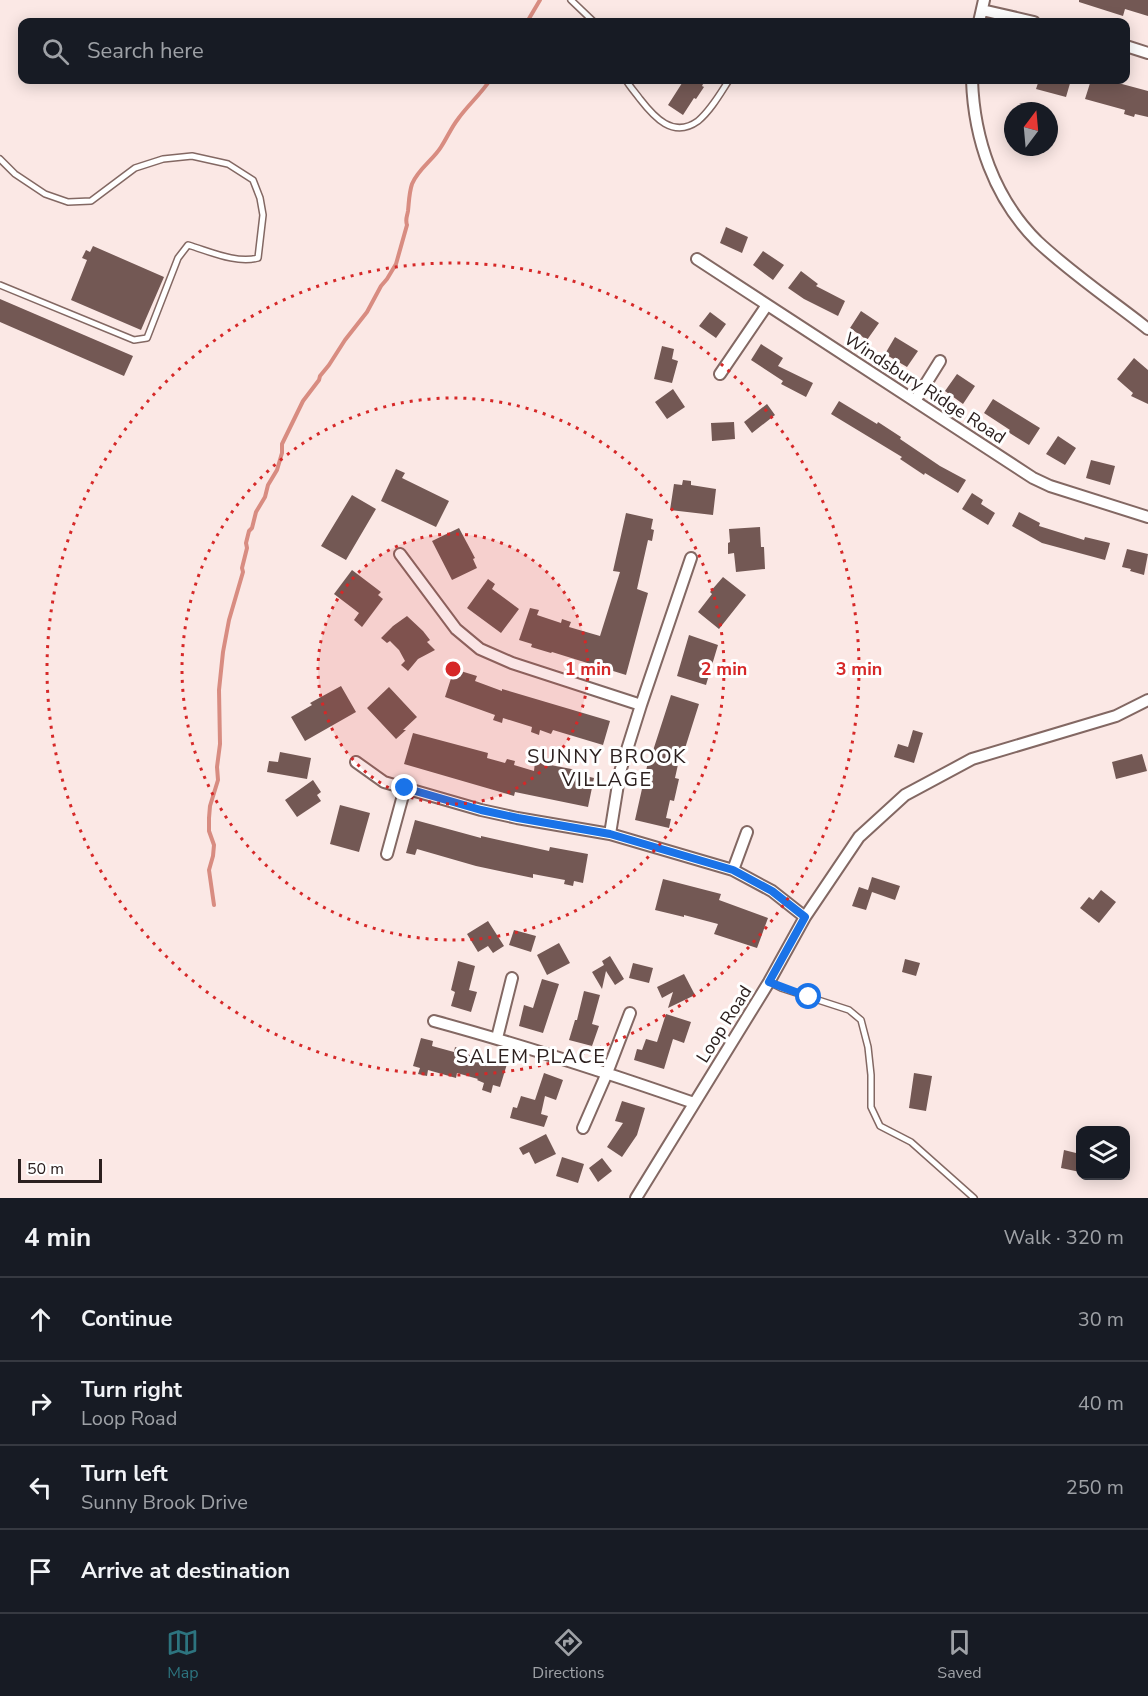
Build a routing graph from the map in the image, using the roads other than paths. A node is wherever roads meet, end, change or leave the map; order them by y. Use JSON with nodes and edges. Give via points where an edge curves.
{"nodes":[{"id":1,"x":571,"y":0,"type":"edge"},
{"id":2,"x":983,"y":5,"type":"edge"},
{"id":3,"x":590,"y":18,"type":"edge"},
{"id":4,"x":1022,"y":18,"type":"edge"},
{"id":5,"x":1130,"y":47,"type":"edge"},
{"id":6,"x":1148,"y":52,"type":"edge"},
{"id":7,"x":629,"y":84,"type":"edge"},
{"id":8,"x":726,"y":84,"type":"edge"},
{"id":9,"x":972,"y":84,"type":"edge"},
{"id":10,"x":0,"y":159,"type":"edge"},
{"id":11,"x":697,"y":259,"type":"dead end"},
{"id":12,"x":0,"y":285,"type":"edge"},
{"id":13,"x":767,"y":305,"type":"junction"},
{"id":14,"x":1148,"y":329,"type":"edge"},
{"id":15,"x":940,"y":361,"type":"dead end"},
{"id":16,"x":720,"y":374,"type":"dead end"},
{"id":17,"x":915,"y":401,"type":"junction"},
{"id":18,"x":1148,"y":517,"type":"edge"},
{"id":19,"x":400,"y":554,"type":"dead end"},
{"id":20,"x":691,"y":558,"type":"dead end"},
{"id":21,"x":1148,"y":700,"type":"edge"},
{"id":22,"x":641,"y":705,"type":"junction"},
{"id":23,"x":356,"y":762,"type":"dead end"},
{"id":24,"x":405,"y":788,"type":"junction"},
{"id":25,"x":747,"y":832,"type":"dead end"},
{"id":26,"x":610,"y":834,"type":"junction"},
{"id":27,"x":387,"y":854,"type":"dead end"},
{"id":28,"x":733,"y":870,"type":"junction"},
{"id":29,"x":805,"y":917,"type":"junction"},
{"id":30,"x":512,"y":978,"type":"dead end"},
{"id":31,"x":769,"y":982,"type":"junction"},
{"id":32,"x":630,"y":1013,"type":"dead end"},
{"id":33,"x":434,"y":1021,"type":"dead end"},
{"id":34,"x":497,"y":1038,"type":"junction"},
{"id":35,"x":607,"y":1073,"type":"junction"},
{"id":36,"x":694,"y":1103,"type":"junction"},
{"id":37,"x":583,"y":1128,"type":"dead end"},
{"id":38,"x":636,"y":1198,"type":"edge"},
{"id":39,"x":974,"y":1198,"type":"edge"}],
"edges":[{"from":1,"to":3,"type":"lane"},
{"from":2,"to":4,"type":"street"},
{"from":5,"to":6,"type":"street"},
{"from":7,"to":8,"type":"lane","via":[[650,112],[663,124],[675,128],[697,122]]},
{"from":9,"to":14,"type":"street","via":[[977,132],[986,161],[1016,216],[1056,257]]},
{"from":10,"to":12,"type":"lane","via":[[45,194],[68,202],[91,201],[135,168],[163,159],[192,156],[228,164],[253,180],[263,214],[258,258],[236,259],[188,245],[178,258],[147,338],[134,340]]},
{"from":11,"to":13,"type":"street","name":"Windsbury Ridge Road"},
{"from":13,"to":16,"type":"street"},
{"from":13,"to":17,"type":"street","name":"Windsbury Ridge Road"},
{"from":15,"to":17,"type":"street"},
{"from":17,"to":18,"type":"street","name":"Windsbury Ridge Road","via":[[1041,482]]},
{"from":19,"to":22,"type":"street","via":[[456,629],[480,649]]},
{"from":20,"to":22,"type":"street"},
{"from":21,"to":29,"type":"street","name":"Loop Road","via":[[1116,716],[972,759],[905,795],[859,837]]},
{"from":22,"to":26,"type":"street","via":[[620,772]]},
{"from":23,"to":24,"type":"street","via":[[384,782]]},
{"from":24,"to":26,"type":"street","via":[[481,810]]},
{"from":24,"to":27,"type":"street"},
{"from":25,"to":28,"type":"street"},
{"from":26,"to":28,"type":"street"},
{"from":28,"to":29,"type":"street","via":[[772,891]]},
{"from":29,"to":31,"type":"street","name":"Loop Road"},
{"from":30,"to":34,"type":"street"},
{"from":31,"to":36,"type":"street","name":"Loop Road"},
{"from":31,"to":39,"type":"lane","via":[[849,1010],[861,1020],[871,1075],[871,1107],[880,1126],[911,1142]]},
{"from":32,"to":35,"type":"street"},
{"from":33,"to":34,"type":"street"},
{"from":34,"to":35,"type":"street"},
{"from":35,"to":36,"type":"street"},
{"from":35,"to":37,"type":"street"},
{"from":36,"to":38,"type":"street","name":"Loop Road"}]}
